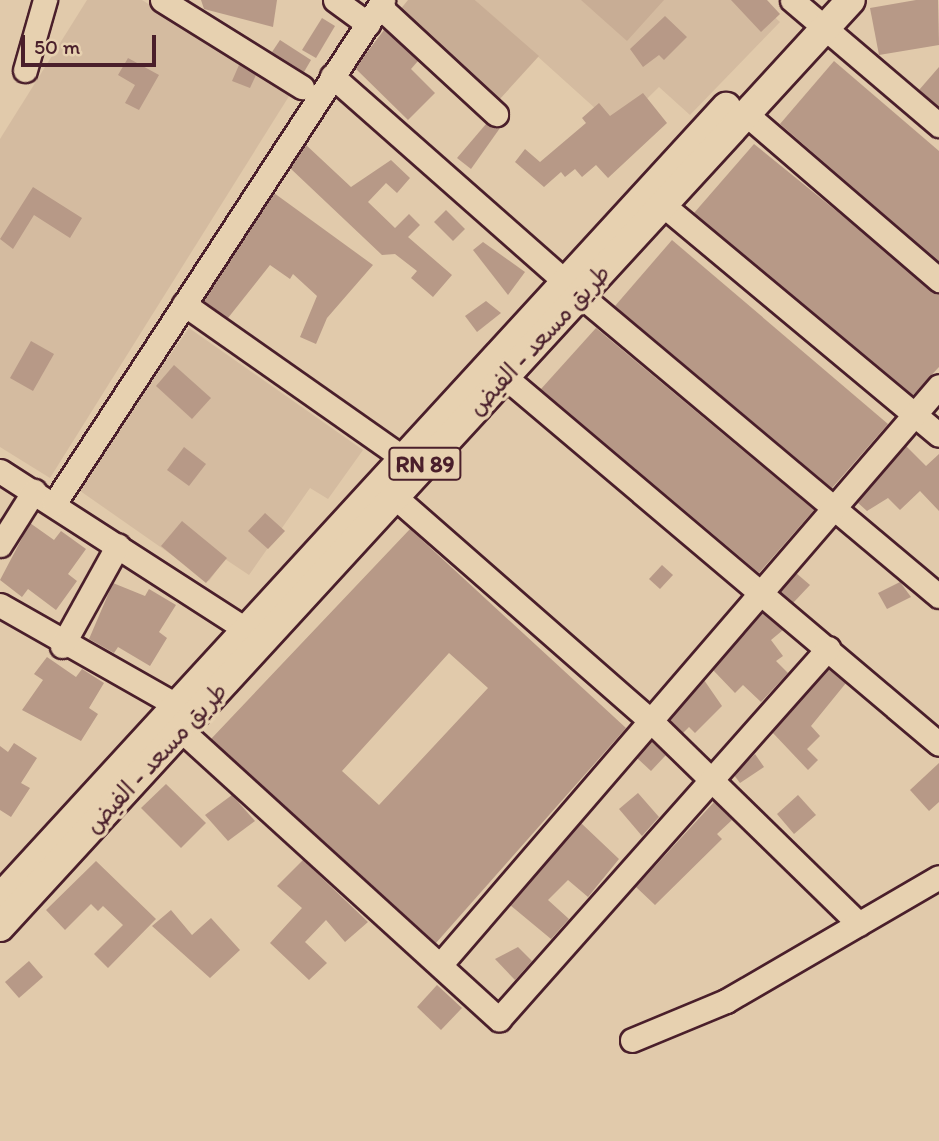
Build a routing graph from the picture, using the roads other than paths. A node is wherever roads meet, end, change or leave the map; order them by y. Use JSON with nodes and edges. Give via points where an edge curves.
{"nodes":[{"id":1,"x":45,"y":0,"type":"edge"},
{"id":2,"x":162,"y":0,"type":"edge"},
{"id":3,"x":335,"y":0,"type":"edge"},
{"id":4,"x":851,"y":0,"type":"edge"},
{"id":5,"x":184,"y":6,"type":"edge"},
{"id":6,"x":377,"y":10,"type":"edge"},
{"id":7,"x":813,"y":11,"type":"edge"},
{"id":8,"x":24,"y":70,"type":"dead end"},
{"id":9,"x":332,"y":76,"type":"junction"},
{"id":10,"x":302,"y":87,"type":"dead end"},
{"id":11,"x":496,"y":114,"type":"dead end"},
{"id":12,"x":746,"y":114,"type":"junction"},
{"id":13,"x":939,"y":125,"type":"edge"},
{"id":14,"x":663,"y":205,"type":"junction"},
{"id":15,"x":939,"y":280,"type":"edge"},
{"id":16,"x":573,"y":288,"type":"junction"},
{"id":17,"x":184,"y":304,"type":"junction"},
{"id":18,"x":505,"y":377,"type":"junction"},
{"id":19,"x":939,"y":386,"type":"edge"},
{"id":20,"x":914,"y":414,"type":"junction"},
{"id":21,"x":939,"y":435,"type":"edge"},
{"id":22,"x":411,"y":464,"type":"junction"},
{"id":23,"x":0,"y":471,"type":"edge"},
{"id":24,"x":34,"y":492,"type":"junction"},
{"id":25,"x":395,"y":496,"type":"junction"},
{"id":26,"x":54,"y":504,"type":"junction"},
{"id":27,"x":835,"y":505,"type":"junction"},
{"id":28,"x":0,"y":545,"type":"edge"},
{"id":29,"x":118,"y":545,"type":"junction"},
{"id":30,"x":759,"y":591,"type":"junction"},
{"id":31,"x":939,"y":596,"type":"edge"},
{"id":32,"x":0,"y":605,"type":"edge"},
{"id":33,"x":253,"y":634,"type":"junction"},
{"id":34,"x":62,"y":646,"type":"junction"},
{"id":35,"x":828,"y":648,"type":"junction"},
{"id":36,"x":178,"y":717,"type":"junction"},
{"id":37,"x":652,"y":722,"type":"junction"},
{"id":38,"x":939,"y":744,"type":"edge"},
{"id":39,"x":715,"y":782,"type":"junction"},
{"id":40,"x":939,"y":877,"type":"edge"},
{"id":41,"x":0,"y":898,"type":"edge"},
{"id":42,"x":859,"y":924,"type":"junction"},
{"id":43,"x":0,"y":927,"type":"edge"},
{"id":44,"x":440,"y":965,"type":"junction"},
{"id":45,"x":632,"y":1040,"type":"dead end"}],
"edges":[{"from":1,"to":8,"type":"street"},
{"from":2,"to":5,"type":"street"},
{"from":3,"to":6,"type":"street"},
{"from":4,"to":7,"type":"main road","name":"طريق مسعد - الفيض","number":"RN 89"},
{"from":5,"to":10,"type":"street"},
{"from":6,"to":9,"type":"street"},
{"from":6,"to":11,"type":"street"},
{"from":7,"to":12,"type":"main road","name":"طريق مسعد - الفيض","number":"RN 89"},
{"from":7,"to":13,"type":"street"},
{"from":7,"to":16,"type":"main road","name":"طريق مسعد - الفيض","number":"RN 89"},
{"from":9,"to":16,"type":"street"},
{"from":9,"to":17,"type":"street"},
{"from":12,"to":14,"type":"main road","name":"طريق مسعد - الفيض","number":"RN 89"},
{"from":12,"to":15,"type":"street"},
{"from":14,"to":16,"type":"main road","name":"طريق مسعد - الفيض","number":"RN 89"},
{"from":14,"to":20,"type":"street"},
{"from":16,"to":18,"type":"main road","name":"طريق مسعد - الفيض","number":"RN 89"},
{"from":16,"to":22,"type":"main road","name":"طريق مسعد - الفيض","number":"RN 89"},
{"from":16,"to":27,"type":"street"},
{"from":17,"to":22,"type":"street"},
{"from":17,"to":26,"type":"street"},
{"from":18,"to":22,"type":"main road","name":"طريق مسعد - الفيض","number":"RN 89"},
{"from":18,"to":30,"type":"street"},
{"from":19,"to":20,"type":"street"},
{"from":20,"to":21,"type":"street"},
{"from":20,"to":27,"type":"street"},
{"from":22,"to":25,"type":"main road","name":"طريق مسعد - الفيض","number":"RN 89"},
{"from":22,"to":33,"type":"main road","name":"طريق مسعد - الفيض","number":"RN 89"},
{"from":23,"to":24,"type":"street"},
{"from":24,"to":26,"type":"street"},
{"from":24,"to":28,"type":"street"},
{"from":25,"to":33,"type":"main road","name":"طريق مسعد - الفيض","number":"RN 89"},
{"from":25,"to":37,"type":"street"},
{"from":26,"to":29,"type":"street"},
{"from":27,"to":30,"type":"street"},
{"from":27,"to":31,"type":"street"},
{"from":29,"to":33,"type":"street"},
{"from":29,"to":34,"type":"street"},
{"from":30,"to":35,"type":"street"},
{"from":30,"to":37,"type":"street"},
{"from":32,"to":34,"type":"street"},
{"from":33,"to":36,"type":"main road","name":"طريق مسعد - الفيض","number":"RN 89"},
{"from":34,"to":36,"type":"street"},
{"from":35,"to":38,"type":"street"},
{"from":35,"to":39,"type":"street"},
{"from":36,"to":41,"type":"main road","name":"طريق مسعد - الفيض","number":"RN 89"},
{"from":36,"to":43,"type":"main road","name":"طريق مسعد - الفيض","number":"RN 89"},
{"from":36,"to":44,"type":"street"},
{"from":37,"to":39,"type":"street"},
{"from":37,"to":44,"type":"street"},
{"from":39,"to":42,"type":"street"},
{"from":39,"to":44,"type":"street","via":[[499,1019]]},
{"from":40,"to":42,"type":"street"},
{"from":42,"to":45,"type":"street","via":[[726,1001]]}]}
